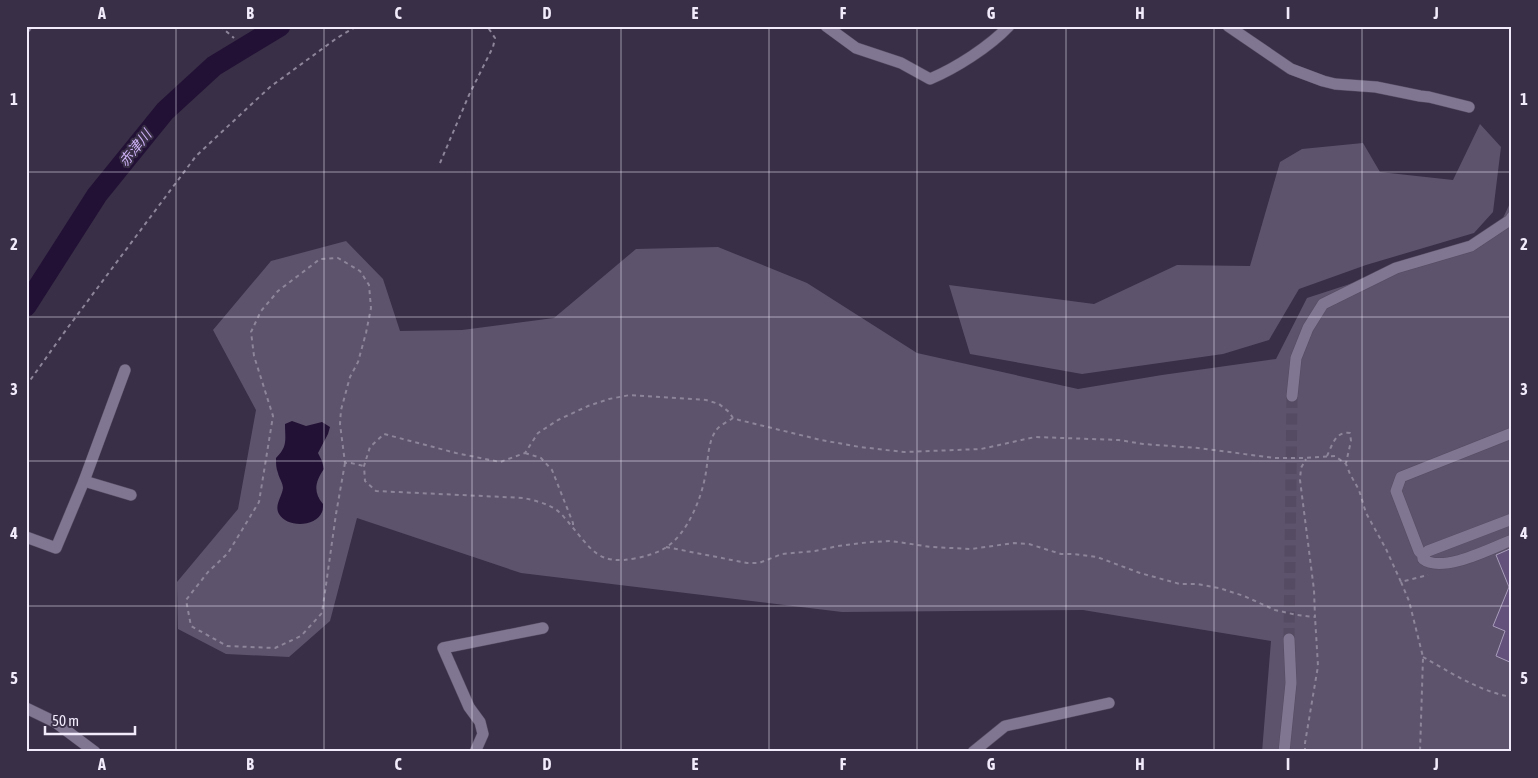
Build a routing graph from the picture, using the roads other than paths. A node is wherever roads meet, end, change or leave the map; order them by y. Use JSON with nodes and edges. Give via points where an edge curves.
{"nodes":[{"id":1,"x":826,"y":26,"type":"edge"},
{"id":2,"x":1009,"y":26,"type":"edge"},
{"id":3,"x":1228,"y":26,"type":"edge"},
{"id":4,"x":1469,"y":107,"type":"dead end"},
{"id":5,"x":1512,"y":217,"type":"edge"},
{"id":6,"x":125,"y":370,"type":"dead end"},
{"id":7,"x":1292,"y":396,"type":"tunnel mouth"},
{"id":8,"x":1512,"y":432,"type":"edge"},
{"id":9,"x":84,"y":481,"type":"junction"},
{"id":10,"x":131,"y":495,"type":"dead end"},
{"id":11,"x":1512,"y":519,"type":"edge"},
{"id":12,"x":26,"y":537,"type":"edge"},
{"id":13,"x":1512,"y":540,"type":"edge"},
{"id":14,"x":1423,"y":555,"type":"junction"},
{"id":15,"x":543,"y":628,"type":"dead end"},
{"id":16,"x":1290,"y":639,"type":"tunnel mouth"},
{"id":17,"x":1109,"y":704,"type":"dead end"},
{"id":18,"x":26,"y":708,"type":"edge"},
{"id":19,"x":95,"y":752,"type":"edge"},
{"id":20,"x":475,"y":752,"type":"edge"},
{"id":21,"x":973,"y":752,"type":"edge"},
{"id":22,"x":1284,"y":752,"type":"edge"}],
"edges":[{"from":1,"to":2,"type":"street","via":[[856,48],[901,63],[930,79],[946,72]]},
{"from":3,"to":4,"type":"street","via":[[1291,69],[1323,81],[1376,87]]},
{"from":5,"to":7,"type":"street","via":[[1471,246],[1396,268],[1323,304],[1308,328],[1296,358]]},
{"from":6,"to":9,"type":"street"},
{"from":8,"to":14,"type":"street","via":[[1402,477],[1396,490]]},
{"from":9,"to":10,"type":"street"},
{"from":9,"to":12,"type":"street","via":[[56,548]]},
{"from":11,"to":14,"type":"street"},
{"from":13,"to":14,"type":"street","via":[[1456,562],[1428,563]]},
{"from":15,"to":20,"type":"street","via":[[443,648],[469,706],[480,722],[483,734]]},
{"from":16,"to":22,"type":"street","via":[[1291,684]]},
{"from":17,"to":21,"type":"street","via":[[1004,726]]},
{"from":18,"to":19,"type":"street","via":[[55,722]]}]}
